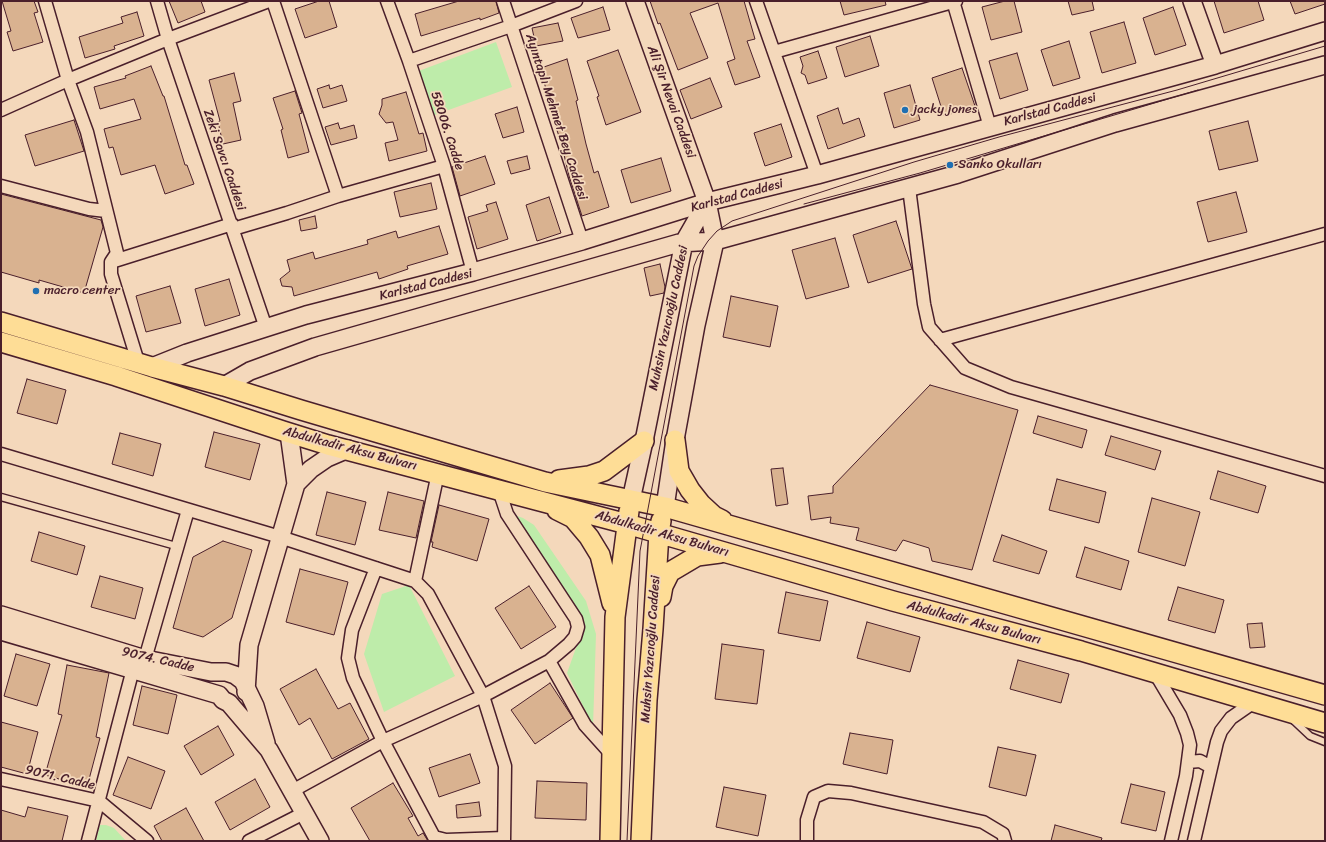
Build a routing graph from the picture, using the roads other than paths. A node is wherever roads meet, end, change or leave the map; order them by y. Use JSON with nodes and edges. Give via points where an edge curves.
{"nodes":[{"id":1,"x":45,"y":1,"type":"edge"},
{"id":2,"x":157,"y":1,"type":"edge"},
{"id":3,"x":269,"y":1,"type":"edge"},
{"id":4,"x":273,"y":1,"type":"edge"},
{"id":5,"x":387,"y":1,"type":"edge"},
{"id":6,"x":502,"y":1,"type":"edge"},
{"id":7,"x":576,"y":1,"type":"edge"},
{"id":8,"x":635,"y":1,"type":"edge"},
{"id":9,"x":756,"y":1,"type":"edge"},
{"id":10,"x":954,"y":1,"type":"edge"},
{"id":11,"x":1192,"y":1,"type":"edge"},
{"id":12,"x":511,"y":26,"type":"junction"},
{"id":13,"x":1325,"y":31,"type":"edge"},
{"id":14,"x":168,"y":39,"type":"junction"},
{"id":15,"x":774,"y":52,"type":"junction"},
{"id":16,"x":409,"y":61,"type":"junction"},
{"id":17,"x":1215,"y":65,"type":"junction"},
{"id":18,"x":1325,"y":65,"type":"edge"},
{"id":19,"x":68,"y":80,"type":"junction"},
{"id":20,"x":1,"y":110,"type":"edge"},
{"id":21,"x":990,"y":127,"type":"junction"},
{"id":22,"x":444,"y":166,"type":"junction"},
{"id":23,"x":817,"y":175,"type":"junction"},
{"id":24,"x":1,"y":186,"type":"edge"},
{"id":25,"x":908,"y":188,"type":"junction"},
{"id":26,"x":338,"y":196,"type":"junction"},
{"id":27,"x":707,"y":202,"type":"junction"},
{"id":28,"x":106,"y":211,"type":"junction"},
{"id":29,"x":232,"y":227,"type":"junction"},
{"id":30,"x":1325,"y":234,"type":"edge"},
{"id":31,"x":582,"y":241,"type":"junction"},
{"id":32,"x":715,"y":241,"type":"junction"},
{"id":33,"x":684,"y":242,"type":"junction"},
{"id":34,"x":111,"y":262,"type":"junction"},
{"id":35,"x":473,"y":272,"type":"junction"},
{"id":36,"x":1,"y":322,"type":"edge"},
{"id":37,"x":266,"y":328,"type":"junction"},
{"id":38,"x":940,"y":340,"type":"junction"},
{"id":39,"x":1,"y":342,"type":"edge"},
{"id":40,"x":145,"y":364,"type":"junction"},
{"id":41,"x":224,"y":386,"type":"junction"},
{"id":42,"x":289,"y":433,"type":"junction"},
{"id":43,"x":675,"y":440,"type":"junction"},
{"id":44,"x":644,"y":441,"type":"junction"},
{"id":45,"x":348,"y":449,"type":"junction"},
{"id":46,"x":1,"y":454,"type":"edge"},
{"id":47,"x":438,"y":473,"type":"junction"},
{"id":48,"x":1325,"y":476,"type":"edge"},
{"id":49,"x":545,"y":482,"type":"junction"},
{"id":50,"x":296,"y":484,"type":"junction"},
{"id":51,"x":499,"y":490,"type":"junction"},
{"id":52,"x":1,"y":497,"type":"edge"},
{"id":53,"x":534,"y":499,"type":"junction"},
{"id":54,"x":631,"y":500,"type":"junction"},
{"id":55,"x":665,"y":507,"type":"junction"},
{"id":56,"x":188,"y":510,"type":"junction"},
{"id":57,"x":627,"y":524,"type":"junction"},
{"id":58,"x":738,"y":529,"type":"junction"},
{"id":59,"x":659,"y":533,"type":"junction"},
{"id":60,"x":280,"y":537,"type":"junction"},
{"id":61,"x":176,"y":546,"type":"junction"},
{"id":62,"x":726,"y":553,"type":"junction"},
{"id":63,"x":376,"y":568,"type":"junction"},
{"id":64,"x":415,"y":581,"type":"junction"},
{"id":65,"x":1,"y":615,"type":"edge"},
{"id":66,"x":615,"y":617,"type":"junction"},
{"id":67,"x":653,"y":629,"type":"junction"},
{"id":68,"x":1,"y":632,"type":"edge"},
{"id":69,"x":249,"y":645,"type":"junction"},
{"id":70,"x":550,"y":661,"type":"junction"},
{"id":71,"x":139,"y":664,"type":"junction"},
{"id":72,"x":226,"y":672,"type":"junction"},
{"id":73,"x":1155,"y":673,"type":"junction"},
{"id":74,"x":246,"y":688,"type":"junction"},
{"id":75,"x":483,"y":696,"type":"junction"},
{"id":76,"x":1325,"y":696,"type":"edge"},
{"id":77,"x":224,"y":699,"type":"junction"},
{"id":78,"x":1254,"y":702,"type":"junction"},
{"id":79,"x":1283,"y":710,"type":"junction"},
{"id":80,"x":1325,"y":723,"type":"edge"},
{"id":81,"x":383,"y":741,"type":"junction"},
{"id":82,"x":1325,"y":742,"type":"edge"},
{"id":83,"x":269,"y":750,"type":"junction"},
{"id":84,"x":612,"y":755,"type":"junction"},
{"id":85,"x":1188,"y":762,"type":"junction"},
{"id":86,"x":1211,"y":767,"type":"junction"},
{"id":87,"x":1,"y":779,"type":"edge"},
{"id":88,"x":292,"y":791,"type":"junction"},
{"id":89,"x":99,"y":801,"type":"junction"},
{"id":90,"x":304,"y":813,"type":"junction"},
{"id":91,"x":504,"y":840,"type":"edge"},
{"id":92,"x":88,"y":841,"type":"edge"},
{"id":93,"x":147,"y":841,"type":"edge"},
{"id":94,"x":249,"y":841,"type":"edge"},
{"id":95,"x":320,"y":841,"type":"edge"},
{"id":96,"x":610,"y":841,"type":"edge"},
{"id":97,"x":641,"y":841,"type":"edge"},
{"id":98,"x":808,"y":841,"type":"edge"},
{"id":99,"x":1006,"y":841,"type":"edge"},
{"id":100,"x":1171,"y":841,"type":"edge"},
{"id":101,"x":1194,"y":841,"type":"edge"}],
"edges":[{"from":1,"to":19,"type":"street"},
{"from":2,"to":14,"type":"street","name":"Zeki Savcı Caddesi"},
{"from":3,"to":14,"type":"street"},
{"from":4,"to":26,"type":"street"},
{"from":5,"to":16,"type":"street","name":"58006. Cadde"},
{"from":6,"to":12,"type":"street","name":"Ayıntaplı Mehmet Bey Caddesi"},
{"from":7,"to":12,"type":"street"},
{"from":8,"to":27,"type":"street","name":"Ali Şir Nevai Caddesi"},
{"from":9,"to":15,"type":"street"},
{"from":10,"to":15,"type":"street"},
{"from":10,"to":21,"type":"street"},
{"from":11,"to":17,"type":"street"},
{"from":12,"to":16,"type":"street"},
{"from":12,"to":31,"type":"street","name":"Ayıntaplı Mehmet Bey Caddesi"},
{"from":13,"to":17,"type":"street","name":"Karlstad Caddesi"},
{"from":14,"to":19,"type":"street"},
{"from":14,"to":29,"type":"street","name":"Zeki Savcı Caddesi"},
{"from":15,"to":23,"type":"street"},
{"from":16,"to":22,"type":"street","name":"58006. Cadde"},
{"from":17,"to":21,"type":"street","name":"Karlstad Caddesi"},
{"from":18,"to":25,"type":"street","via":[[1115,123]]},
{"from":19,"to":20,"type":"street"},
{"from":19,"to":28,"type":"street","via":[[88,132]]},
{"from":21,"to":23,"type":"street","name":"Karlstad Caddesi"},
{"from":22,"to":26,"type":"street"},
{"from":22,"to":35,"type":"street","name":"58006. Cadde"},
{"from":23,"to":27,"type":"street","name":"Karlstad Caddesi"},
{"from":24,"to":28,"type":"street"},
{"from":25,"to":32,"type":"street"},
{"from":25,"to":38,"type":"street","via":[[924,304],[930,326]]},
{"from":26,"to":29,"type":"street","via":[[288,213]]},
{"from":27,"to":31,"type":"street","name":"Karlstad Caddesi"},
{"from":27,"to":32,"type":"street","name":"Muhsin Yazıcıoğlu Caddesi"},
{"from":27,"to":33,"type":"street","name":"Muhsin Yazıcıoğlu Caddesi"},
{"from":28,"to":34,"type":"street","via":[[116,253]]},
{"from":29,"to":34,"type":"street"},
{"from":29,"to":37,"type":"street","name":"Zeki Savcı Caddesi"},
{"from":30,"to":38,"type":"street"},
{"from":31,"to":35,"type":"street","name":"Karlstad Caddesi"},
{"from":32,"to":33,"type":"street"},
{"from":32,"to":43,"type":"street","name":"Muhsin Yazıcıoğlu Caddesi","via":[[696,325]]},
{"from":33,"to":41,"type":"street","via":[[315,347],[250,371]]},
{"from":33,"to":44,"type":"street","name":"Muhsin Yazıcıoğlu Caddesi"},
{"from":34,"to":40,"type":"street","via":[[111,274]]},
{"from":35,"to":37,"type":"street","name":"Karlstad Caddesi","via":[[306,315]]},
{"from":36,"to":40,"type":"main road","name":"Abdulkadir Aksu Bulvarı"},
{"from":37,"to":40,"type":"street","name":"Karlstad Caddesi"},
{"from":38,"to":48,"type":"street","via":[[965,368],[1011,387]]},
{"from":39,"to":42,"type":"main road","name":"Abdulkadir Aksu Bulvarı","via":[[116,376]]},
{"from":40,"to":41,"type":"main road","name":"Abdulkadir Aksu Bulvarı"},
{"from":41,"to":49,"type":"main road","name":"Abdulkadir Aksu Bulvarı"},
{"from":42,"to":45,"type":"main road","name":"Abdulkadir Aksu Bulvarı"},
{"from":42,"to":50,"type":"street"},
{"from":43,"to":55,"type":"street","name":"Muhsin Yazıcıoğlu Caddesi"},
{"from":43,"to":58,"type":"main road","via":[[679,471],[690,490],[714,516]]},
{"from":44,"to":49,"type":"main road","via":[[604,471],[589,476]]},
{"from":44,"to":54,"type":"street","name":"Muhsin Yazıcıoğlu Caddesi"},
{"from":45,"to":47,"type":"main road","name":"Abdulkadir Aksu Bulvarı"},
{"from":45,"to":50,"type":"street","via":[[327,458]]},
{"from":46,"to":56,"type":"street"},
{"from":47,"to":51,"type":"main road","name":"Abdulkadir Aksu Bulvarı"},
{"from":47,"to":64,"type":"street"},
{"from":49,"to":54,"type":"main road","name":"Abdulkadir Aksu Bulvarı"},
{"from":50,"to":60,"type":"street"},
{"from":51,"to":53,"type":"main road","name":"Abdulkadir Aksu Bulvarı"},
{"from":51,"to":70,"type":"street","via":[[507,514],[576,619],[578,628],[575,637]]},
{"from":52,"to":61,"type":"lane"},
{"from":53,"to":57,"type":"main road","name":"Abdulkadir Aksu Bulvarı"},
{"from":53,"to":66,"type":"main road","via":[[573,518],[589,537],[600,555]]},
{"from":54,"to":55,"type":"main road","name":"Abdulkadir Aksu Bulvarı"},
{"from":54,"to":57,"type":"main road","name":"Muhsin Yazıcıoğlu Caddesi"},
{"from":55,"to":58,"type":"main road","name":"Abdulkadir Aksu Bulvarı"},
{"from":55,"to":59,"type":"main road","name":"Muhsin Yazıcıoğlu Caddesi"},
{"from":56,"to":60,"type":"street"},
{"from":56,"to":61,"type":"street"},
{"from":57,"to":59,"type":"main road","name":"Abdulkadir Aksu Bulvarı"},
{"from":57,"to":66,"type":"main road","name":"Muhsin Yazıcıoğlu Caddesi"},
{"from":58,"to":76,"type":"main road","name":"Abdulkadir Aksu Bulvarı"},
{"from":59,"to":62,"type":"main road","name":"Abdulkadir Aksu Bulvarı"},
{"from":59,"to":67,"type":"main road","name":"Muhsin Yazıcıoğlu Caddesi"},
{"from":60,"to":63,"type":"street"},
{"from":60,"to":69,"type":"street"},
{"from":61,"to":71,"type":"street"},
{"from":62,"to":67,"type":"main road","via":[[698,556],[670,572],[663,586]]},
{"from":62,"to":73,"type":"main road","name":"Abdulkadir Aksu Bulvarı"},
{"from":63,"to":64,"type":"street"},
{"from":63,"to":81,"type":"street","via":[[352,630],[348,658],[352,678]]},
{"from":64,"to":75,"type":"street","via":[[428,594]]},
{"from":65,"to":71,"type":"street","name":"9074. Cadde"},
{"from":66,"to":84,"type":"main road","name":"Muhsin Yazıcıoğlu Caddesi"},
{"from":67,"to":97,"type":"main road","name":"Muhsin Yazıcıoğlu Caddesi"},
{"from":68,"to":71,"type":"street","name":"9074. Cadde"},
{"from":69,"to":72,"type":"street","via":[[238,661]]},
{"from":69,"to":74,"type":"street"},
{"from":70,"to":75,"type":"street"},
{"from":70,"to":84,"type":"street","via":[[585,726]]},
{"from":71,"to":72,"type":"street","name":"9074. Cadde"},
{"from":71,"to":77,"type":"street","name":"9074. Cadde"},
{"from":71,"to":89,"type":"street"},
{"from":72,"to":74,"type":"street","name":"9074. Cadde","via":[[244,681]]},
{"from":72,"to":77,"type":"street","via":[[219,682],[218,689]]},
{"from":73,"to":78,"type":"main road","name":"Abdulkadir Aksu Bulvarı"},
{"from":73,"to":85,"type":"street","via":[[1180,715],[1187,733],[1190,745]]},
{"from":74,"to":77,"type":"street","via":[[242,699],[237,702]]},
{"from":74,"to":83,"type":"street","name":"9074. Cadde","via":[[255,706]]},
{"from":75,"to":81,"type":"street"},
{"from":75,"to":91,"type":"street","via":[[505,766]]},
{"from":77,"to":83,"type":"street","name":"9074. Cadde"},
{"from":78,"to":79,"type":"main road","name":"Abdulkadir Aksu Bulvarı"},
{"from":78,"to":86,"type":"street","via":[[1224,726]]},
{"from":79,"to":80,"type":"main road","name":"Abdulkadir Aksu Bulvarı"},
{"from":79,"to":82,"type":"lane","via":[[1310,736]]},
{"from":81,"to":88,"type":"street"},
{"from":81,"to":91,"type":"street","via":[[434,837],[446,840]]},
{"from":83,"to":88,"type":"street","name":"9074. Cadde"},
{"from":84,"to":96,"type":"main road","name":"Muhsin Yazıcıoğlu Caddesi"},
{"from":85,"to":86,"type":"street","via":[[1200,762]]},
{"from":85,"to":100,"type":"street"},
{"from":86,"to":101,"type":"street"},
{"from":87,"to":89,"type":"street","name":"9071. Cadde"},
{"from":88,"to":90,"type":"street","name":"9074. Cadde"},
{"from":89,"to":92,"type":"street"},
{"from":89,"to":93,"type":"street","name":"9071. Cadde"},
{"from":90,"to":94,"type":"street"},
{"from":90,"to":95,"type":"street","name":"9074. Cadde"},
{"from":98,"to":99,"type":"street","via":[[806,820],[814,797],[828,791],[851,793],[983,822],[1003,834]]}]}
